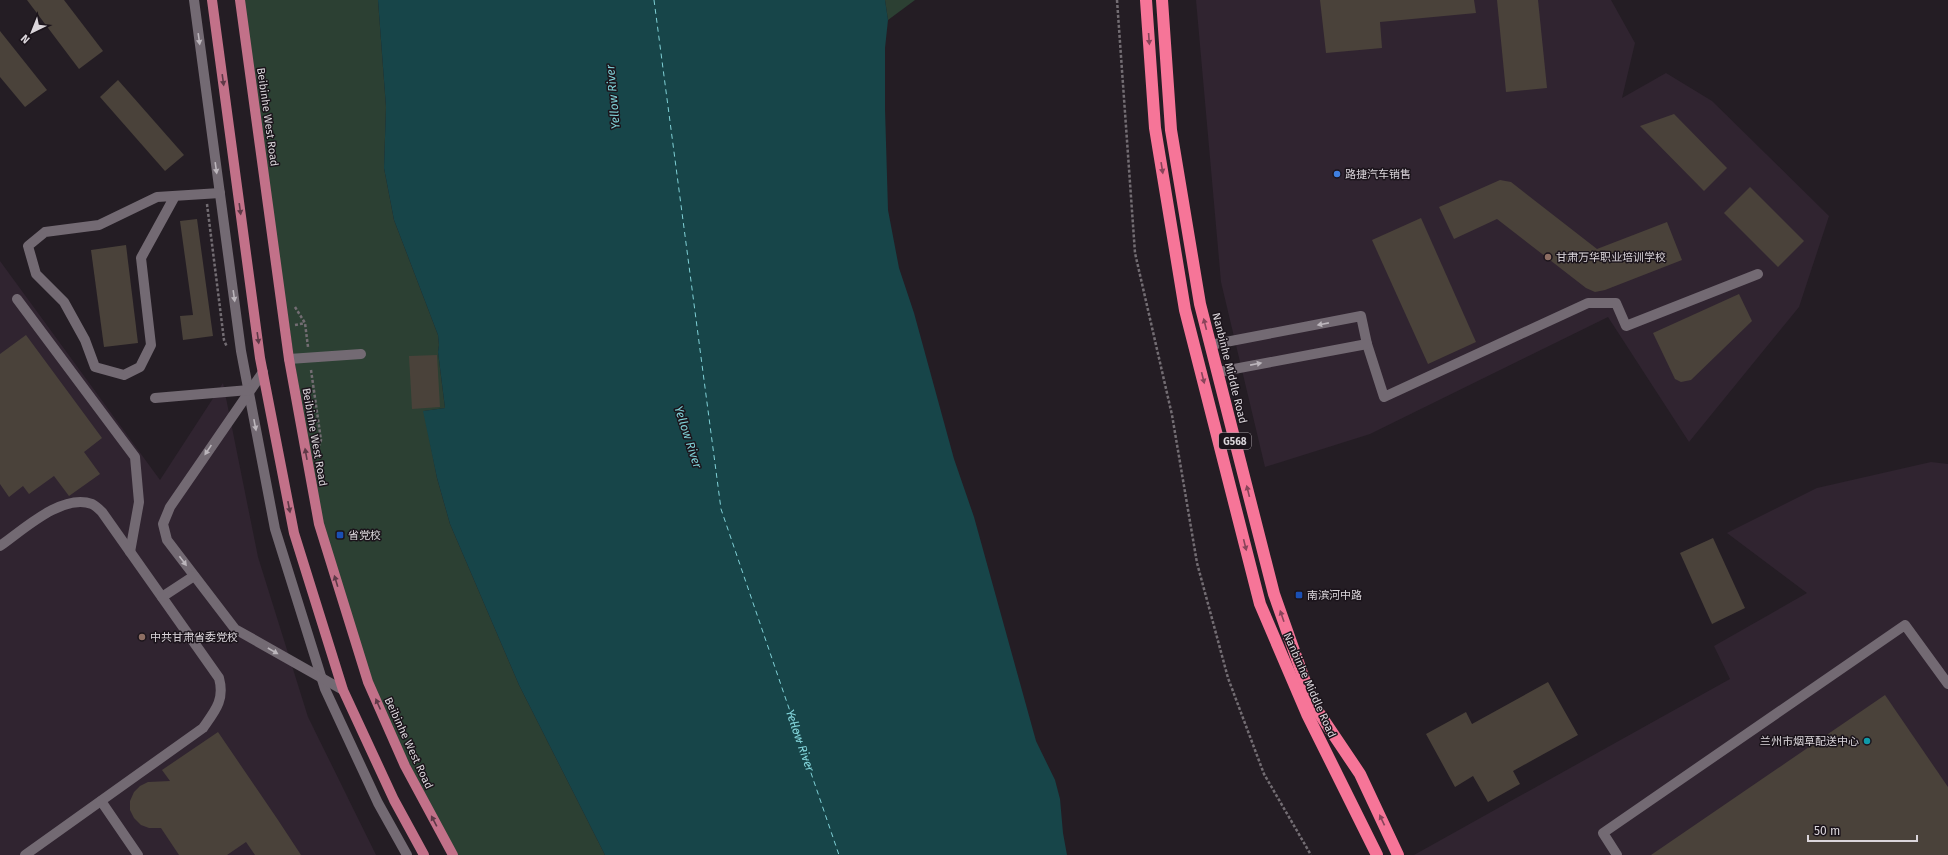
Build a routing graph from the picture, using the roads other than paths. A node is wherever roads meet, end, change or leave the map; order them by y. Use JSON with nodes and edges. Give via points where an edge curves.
{"nodes":[{"id":1,"x":194,"y":0,"type":"edge"},
{"id":2,"x":212,"y":0,"type":"edge"},
{"id":3,"x":240,"y":0,"type":"edge"},
{"id":4,"x":1146,"y":0,"type":"edge"},
{"id":5,"x":1162,"y":0,"type":"edge"},
{"id":6,"x":1167,"y":0,"type":"edge"},
{"id":7,"x":220,"y":193,"type":"junction"},
{"id":8,"x":175,"y":196,"type":"junction"},
{"id":9,"x":1758,"y":274,"type":"dead end"},
{"id":10,"x":17,"y":298,"type":"dead end"},
{"id":11,"x":1367,"y":344,"type":"junction"},
{"id":12,"x":1210,"y":345,"type":"junction"},
{"id":13,"x":361,"y":354,"type":"dead end"},
{"id":14,"x":289,"y":358,"type":"junction"},
{"id":15,"x":263,"y":372,"type":"junction"},
{"id":16,"x":1218,"y":372,"type":"junction"},
{"id":17,"x":249,"y":390,"type":"junction"},
{"id":18,"x":154,"y":398,"type":"dead end"},
{"id":19,"x":0,"y":546,"type":"edge"},
{"id":20,"x":130,"y":552,"type":"junction"},
{"id":21,"x":194,"y":576,"type":"junction"},
{"id":22,"x":162,"y":597,"type":"junction"},
{"id":23,"x":322,"y":680,"type":"junction"},
{"id":24,"x":1948,"y":684,"type":"edge"},
{"id":25,"x":343,"y":690,"type":"junction"},
{"id":26,"x":101,"y":801,"type":"junction"},
{"id":27,"x":25,"y":855,"type":"edge"},
{"id":28,"x":138,"y":855,"type":"edge"},
{"id":29,"x":407,"y":855,"type":"edge"},
{"id":30,"x":424,"y":855,"type":"edge"},
{"id":31,"x":453,"y":855,"type":"edge"},
{"id":32,"x":1377,"y":855,"type":"edge"},
{"id":33,"x":1398,"y":855,"type":"edge"},
{"id":34,"x":1617,"y":855,"type":"edge"}],
"edges":[{"from":1,"to":7,"type":"street","one_way":true},
{"from":2,"to":15,"type":"main road","one_way":true},
{"from":3,"to":14,"type":"main road","name":"Beibinhe West Road"},
{"from":4,"to":32,"type":"highway","name":"Nanbinhe Middle Road","number":"G568","one_way":true,"via":[[1156,128],[1185,310],[1260,604],[1307,714]]},
{"from":5,"to":6,"type":"street"},
{"from":12,"to":5,"type":"highway","name":"Nanbinhe Middle Road","number":"G568","one_way":true,"via":[[1200,304],[1171,130]]},
{"from":7,"to":8,"type":"street"},
{"from":7,"to":17,"type":"street","one_way":true,"via":[[241,351]]},
{"from":8,"to":8,"type":"street","via":[[157,197],[99,225],[45,232],[28,246],[36,274],[64,302],[85,340],[95,367],[124,375],[140,367],[152,345],[141,258]]},
{"from":9,"to":11,"type":"street","via":[[1626,326],[1616,303],[1588,303],[1384,397]]},
{"from":10,"to":20,"type":"street","via":[[135,457],[140,502]]},
{"from":11,"to":12,"type":"street","one_way":true,"via":[[1361,316]]},
{"from":16,"to":11,"type":"street","one_way":true},
{"from":12,"to":16,"type":"highway","name":"Nanbinhe Middle Road","number":"G568"},
{"from":13,"to":14,"type":"street"},
{"from":31,"to":14,"type":"main road","name":"Beibinhe West Road","one_way":true,"via":[[405,766],[368,682],[319,524]]},
{"from":15,"to":17,"type":"street"},
{"from":15,"to":25,"type":"main road","one_way":true,"via":[[294,533]]},
{"from":33,"to":16,"type":"highway","name":"Nanbinhe Middle Road","number":"G568","one_way":true,"via":[[1360,774],[1317,710],[1304,679],[1274,594]]},
{"from":17,"to":18,"type":"street"},
{"from":17,"to":21,"type":"street","one_way":true,"via":[[170,507],[163,524],[167,540]]},
{"from":17,"to":23,"type":"street","one_way":true,"via":[[275,529]]},
{"from":19,"to":20,"type":"street","via":[[55,507],[74,502],[92,504],[102,512]]},
{"from":20,"to":22,"type":"street"},
{"from":21,"to":22,"type":"street"},
{"from":21,"to":23,"type":"street","one_way":true,"via":[[235,629]]},
{"from":22,"to":26,"type":"street","via":[[220,678],[223,690],[216,709],[203,728]]},
{"from":23,"to":25,"type":"street"},
{"from":23,"to":29,"type":"street","via":[[378,803]]},
{"from":24,"to":34,"type":"street","via":[[1905,625],[1603,833]]},
{"from":25,"to":30,"type":"main road","via":[[394,800]]},
{"from":26,"to":27,"type":"street"},
{"from":26,"to":28,"type":"street"}]}
